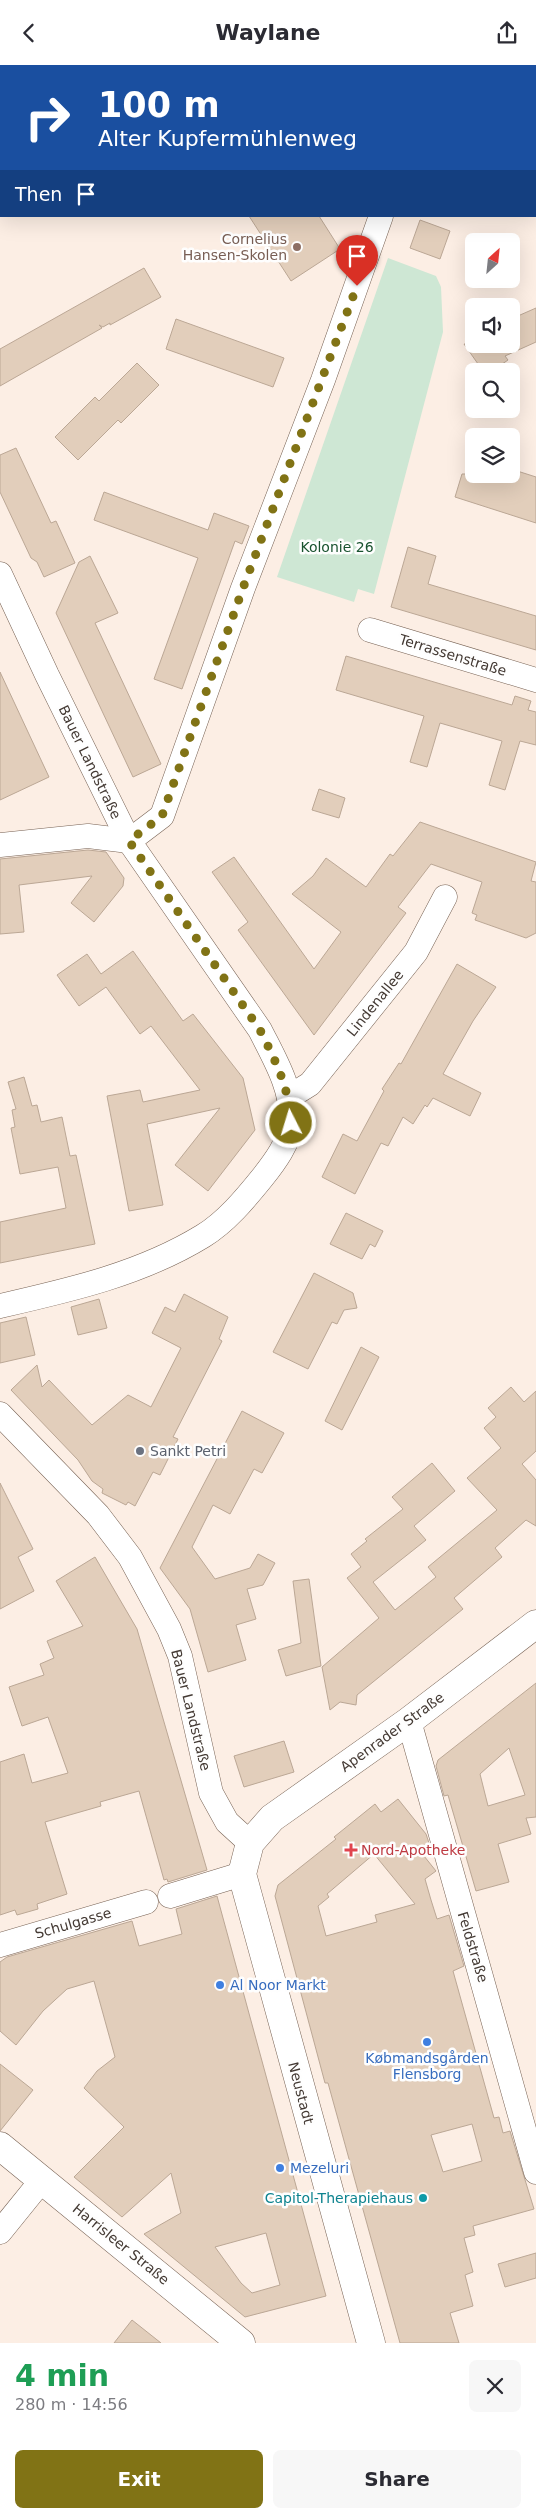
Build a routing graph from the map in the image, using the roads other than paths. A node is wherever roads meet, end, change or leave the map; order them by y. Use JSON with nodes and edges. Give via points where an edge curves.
{"nodes":[{"id":1,"x":381,"y":217,"type":"edge"},
{"id":2,"x":0,"y":574,"type":"edge"},
{"id":3,"x":370,"y":630,"type":"dead end"},
{"id":4,"x":536,"y":680,"type":"edge"},
{"id":5,"x":129,"y":841,"type":"junction"},
{"id":6,"x":0,"y":845,"type":"edge"},
{"id":7,"x":445,"y":897,"type":"dead end"},
{"id":8,"x":289,"y":1097,"type":"junction"},
{"id":9,"x":0,"y":1306,"type":"edge"},
{"id":10,"x":0,"y":1414,"type":"edge"},
{"id":11,"x":536,"y":1624,"type":"edge"},
{"id":12,"x":409,"y":1721,"type":"junction"},
{"id":13,"x":250,"y":1843,"type":"junction"},
{"id":14,"x":242,"y":1875,"type":"junction"},
{"id":15,"x":170,"y":1896,"type":"dead end"},
{"id":16,"x":146,"y":1903,"type":"dead end"},
{"id":17,"x":0,"y":1945,"type":"edge"},
{"id":18,"x":0,"y":2146,"type":"edge"},
{"id":19,"x":536,"y":2172,"type":"edge"},
{"id":20,"x":42,"y":2180,"type":"junction"},
{"id":21,"x":0,"y":2232,"type":"edge"},
{"id":22,"x":241,"y":2343,"type":"edge"},
{"id":23,"x":371,"y":2343,"type":"edge"}],
"edges":[{"from":1,"to":5,"type":"street","via":[[162,816]]},
{"from":2,"to":5,"type":"street","name":"Bauer Landstraße"},
{"from":3,"to":4,"type":"street","name":"Terrassenstraße"},
{"from":5,"to":6,"type":"street","via":[[88,836]]},
{"from":5,"to":8,"type":"street","name":"Bauer Landstraße","via":[[260,1030]]},
{"from":7,"to":8,"type":"street","name":"Lindenallee","via":[[416,952],[310,1084]]},
{"from":8,"to":9,"type":"street","name":"Bauer Landstraße","via":[[291,1123],[284,1147],[242,1203],[204,1236],[154,1261],[89,1286]]},
{"from":10,"to":13,"type":"street","name":"Bauer Landstraße","via":[[98,1515],[130,1557],[180,1656],[211,1793],[227,1822]]},
{"from":11,"to":12,"type":"street","name":"Apenrader Straße"},
{"from":12,"to":13,"type":"street","name":"Apenrader Straße","via":[[272,1818]]},
{"from":12,"to":19,"type":"street","name":"Feldstraße"},
{"from":13,"to":14,"type":"street","name":"Neustadt"},
{"from":14,"to":15,"type":"street"},
{"from":14,"to":23,"type":"street","name":"Neustadt"},
{"from":16,"to":17,"type":"street","name":"Schulgasse"},
{"from":18,"to":20,"type":"street","name":"Harrisleer Straße"},
{"from":20,"to":21,"type":"street"},
{"from":20,"to":22,"type":"street","name":"Harrisleer Straße"}]}
